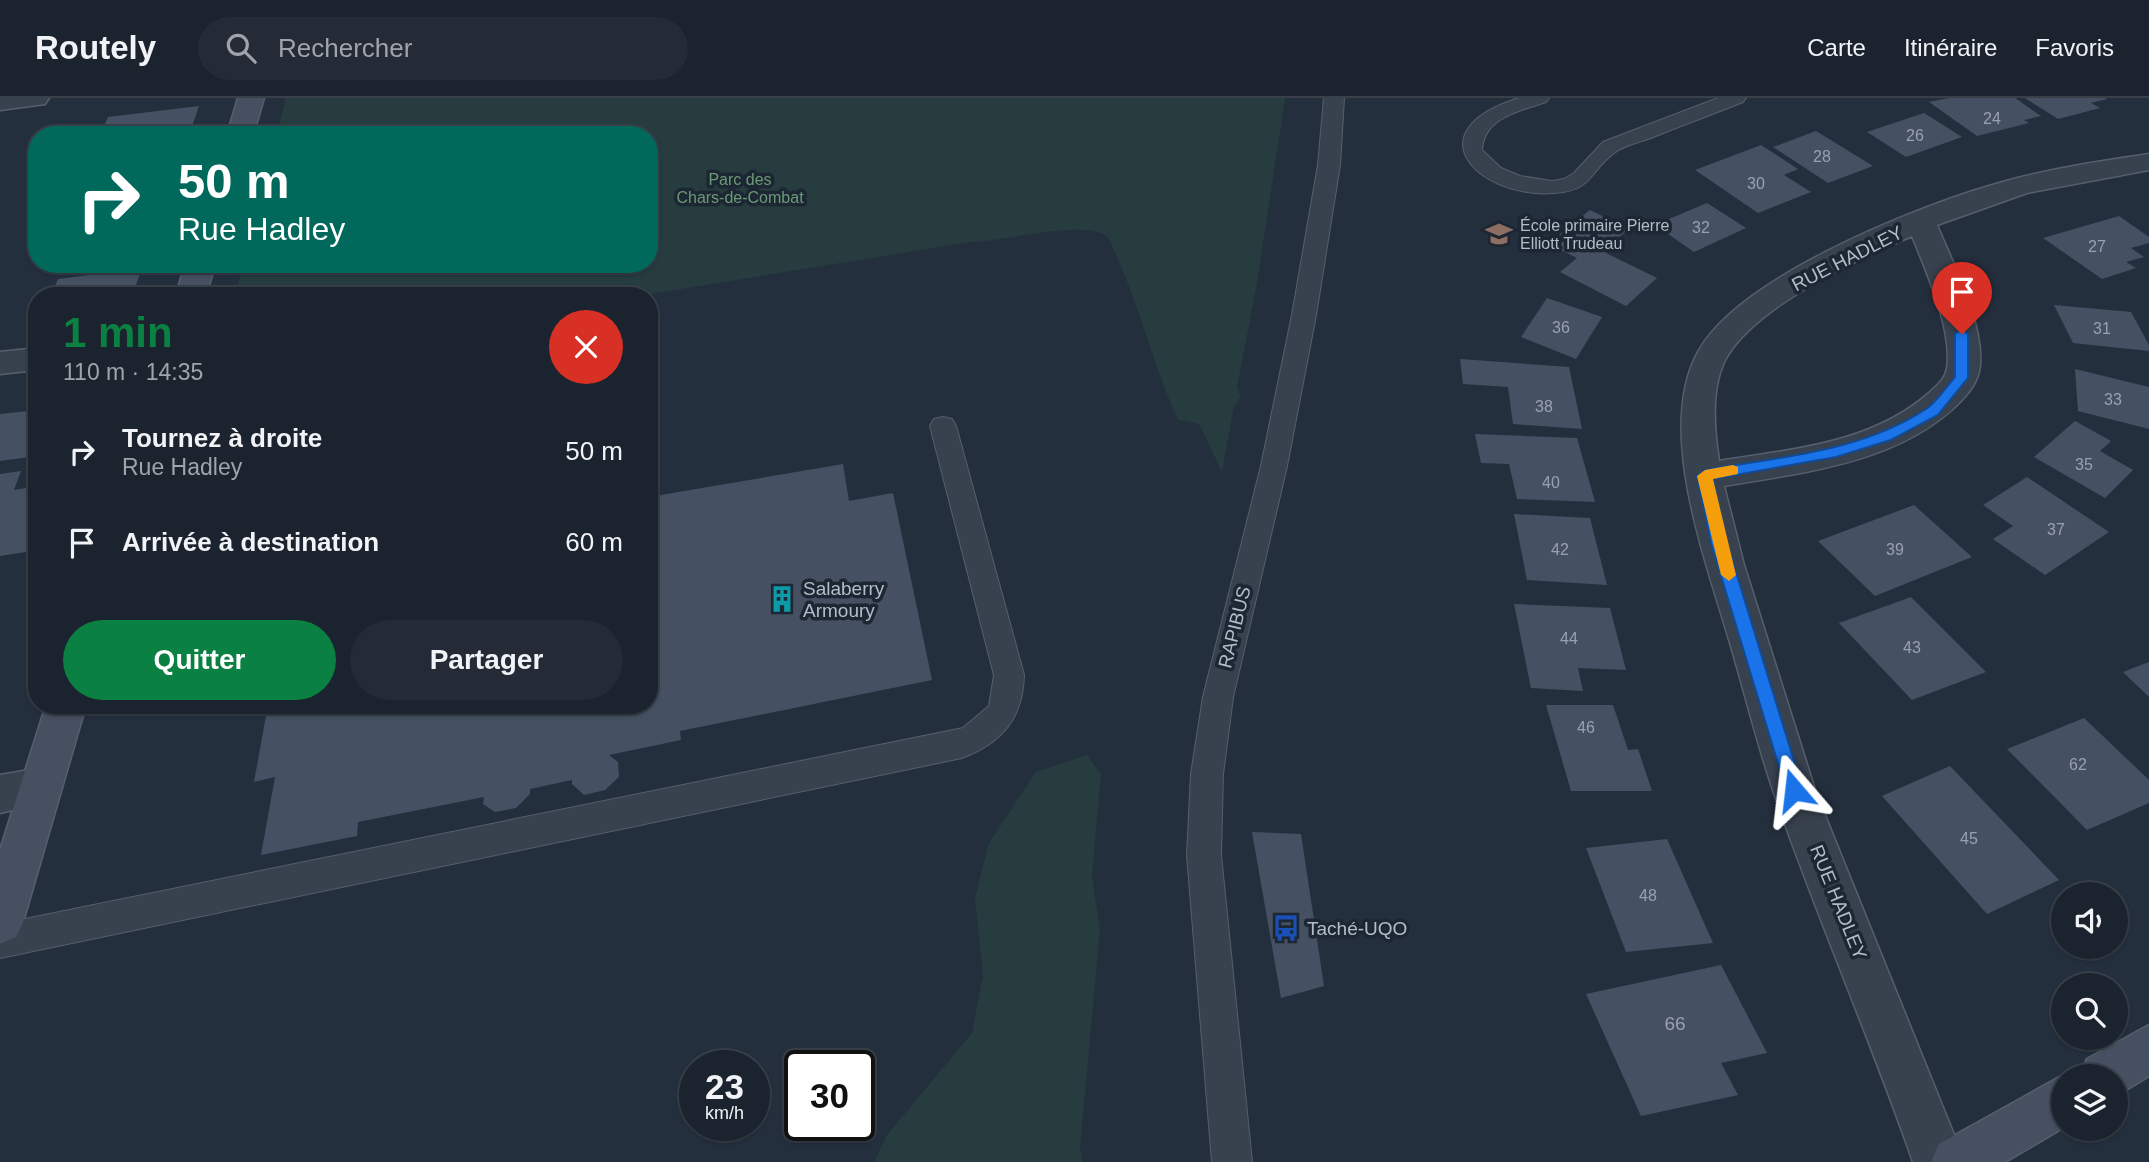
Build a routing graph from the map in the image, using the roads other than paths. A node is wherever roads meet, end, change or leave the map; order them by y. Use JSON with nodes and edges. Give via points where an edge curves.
{"nodes":[{"id":1,"x":251,"y":98,"type":"edge"},
{"id":2,"x":1334,"y":98,"type":"edge"},
{"id":3,"x":1539,"y":98,"type":"edge"},
{"id":4,"x":1737,"y":98,"type":"edge"},
{"id":5,"x":243,"y":126,"type":"edge"},
{"id":6,"x":2149,"y":162,"type":"edge"},
{"id":7,"x":1920,"y":222,"type":"junction"},
{"id":8,"x":28,"y":360,"type":"edge"},
{"id":9,"x":0,"y":363,"type":"edge"},
{"id":10,"x":943,"y":426,"type":"dead end"},
{"id":11,"x":1705,"y":476,"type":"junction"},
{"id":12,"x":63,"y":714,"type":"edge"},
{"id":13,"x":41,"y":787,"type":"junction"},
{"id":14,"x":0,"y":794,"type":"edge"},
{"id":15,"x":0,"y":922,"type":"edge"},
{"id":16,"x":0,"y":941,"type":"edge"},
{"id":17,"x":2149,"y":1049,"type":"edge"},
{"id":18,"x":2124,"y":1064,"type":"edge"},
{"id":19,"x":2051,"y":1107,"type":"edge"},
{"id":20,"x":1232,"y":1162,"type":"edge"},
{"id":21,"x":1939,"y":1162,"type":"edge"},
{"id":22,"x":1956,"y":1162,"type":"edge"}],
"edges":[{"from":1,"to":5,"type":"main road"},
{"from":2,"to":20,"type":"lane","name":"RAPIBUS","via":[[1329,165],[1304,315],[1274,466],[1218,697],[1207,774],[1204,855]]},
{"from":3,"to":4,"type":"lane","via":[[1493,116],[1480,125],[1473,139],[1473,148],[1490,171],[1519,185],[1560,187],[1583,178],[1598,154],[1610,146]]},
{"from":6,"to":7,"type":"street","name":"RUE HADLEY","via":[[2046,179],[1994,193]]},
{"from":7,"to":11,"type":"street","name":"RUE HADLEY","via":[[1824,266],[1742,319],[1715,349],[1701,385],[1699,428]]},
{"from":7,"to":11,"type":"street","name":"RUE HADLEY","via":[[1962,334],[1962,378],[1933,411],[1886,437],[1836,452]]},
{"from":8,"to":9,"type":"street"},
{"from":10,"to":16,"type":"lane","via":[[1009,675],[1004,716],[981,734],[962,744]]},
{"from":11,"to":21,"type":"street","name":"RUE HADLEY","via":[[1719,543],[1794,790]]},
{"from":12,"to":13,"type":"main road"},
{"from":13,"to":14,"type":"street"},
{"from":13,"to":15,"type":"main road"},
{"from":17,"to":18,"type":"main road"},
{"from":19,"to":22,"type":"main road"}]}
